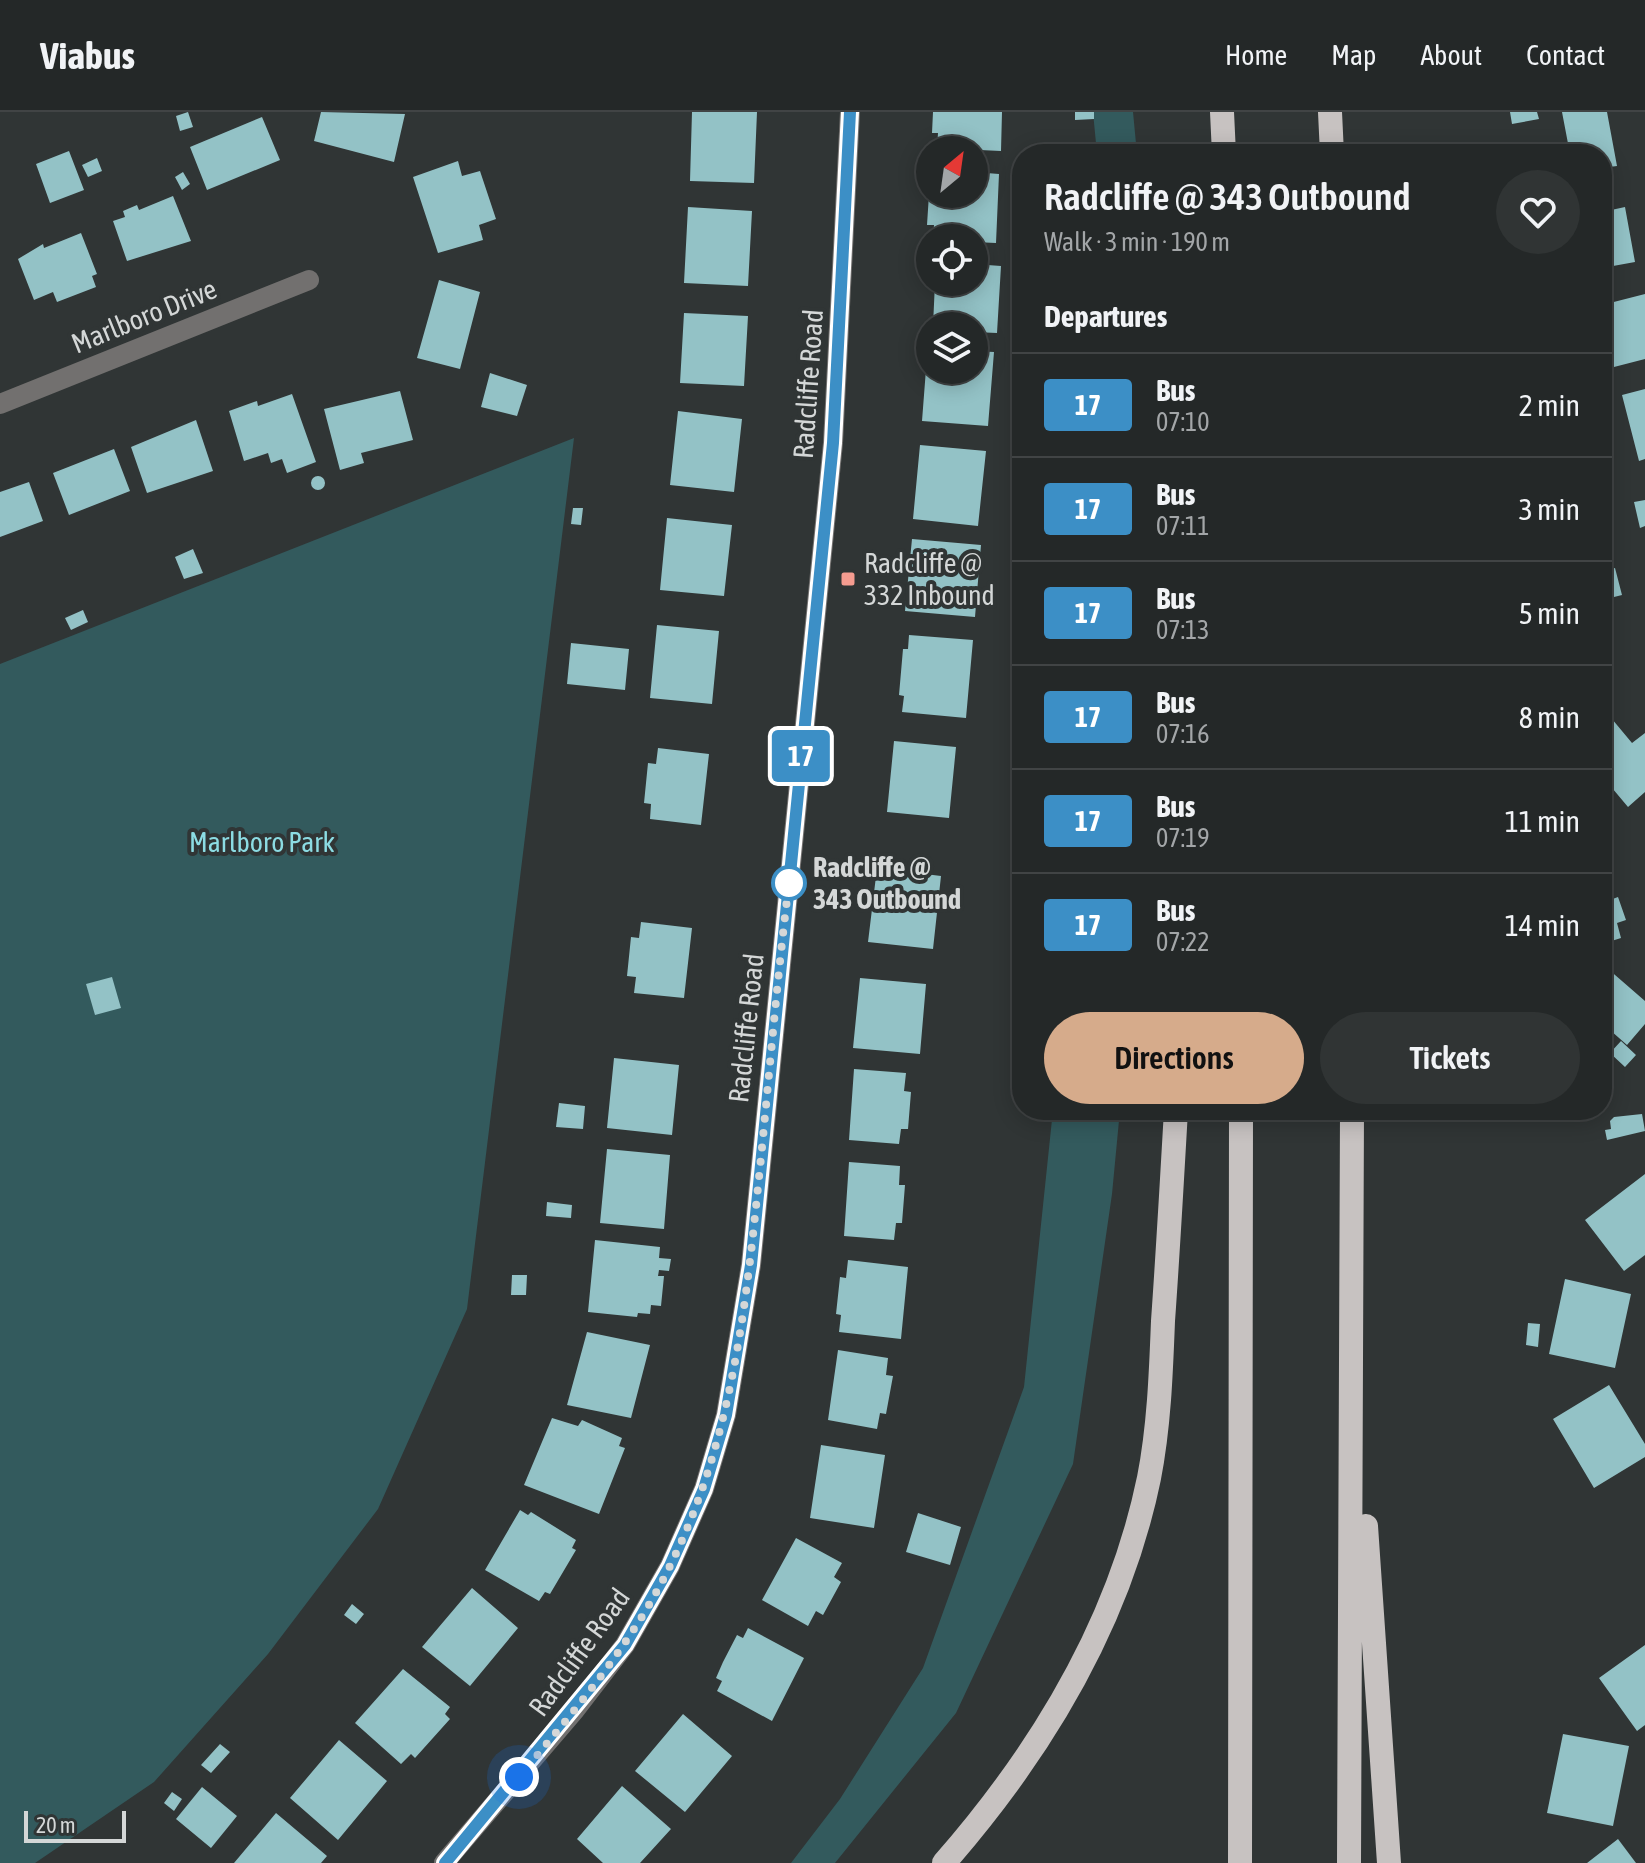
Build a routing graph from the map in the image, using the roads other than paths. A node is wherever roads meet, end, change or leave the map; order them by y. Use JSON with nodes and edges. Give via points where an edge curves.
{"nodes":[{"id":1,"x":850,"y":112,"type":"edge"},
{"id":2,"x":1222,"y":112,"type":"edge"},
{"id":3,"x":1330,"y":112,"type":"edge"},
{"id":4,"x":1224,"y":144,"type":"edge"},
{"id":5,"x":1332,"y":144,"type":"edge"},
{"id":6,"x":309,"y":280,"type":"dead end"},
{"id":7,"x":0,"y":404,"type":"edge"},
{"id":8,"x":1175,"y":1120,"type":"edge"},
{"id":9,"x":1241,"y":1120,"type":"edge"},
{"id":10,"x":1352,"y":1120,"type":"edge"},
{"id":11,"x":1353,"y":1334,"type":"junction"},
{"id":12,"x":444,"y":1863,"type":"edge"},
{"id":13,"x":944,"y":1863,"type":"edge"},
{"id":14,"x":1240,"y":1863,"type":"edge"},
{"id":15,"x":1349,"y":1863,"type":"edge"},
{"id":16,"x":1389,"y":1863,"type":"edge"}],
"edges":[{"from":1,"to":12,"type":"street","name":"Radcliffe Road","via":[[833,443],[751,1265],[726,1415],[704,1489],[670,1566],[625,1645]]},
{"from":2,"to":4,"type":"highway"},
{"from":3,"to":5,"type":"highway"},
{"from":6,"to":7,"type":"street","name":"Marlboro Drive"},
{"from":8,"to":13,"type":"highway","via":[[1159,1400],[1149,1478],[1135,1529],[1110,1604],[1076,1679],[1035,1747]]},
{"from":9,"to":14,"type":"highway"},
{"from":10,"to":11,"type":"highway"},
{"from":11,"to":15,"type":"highway"},
{"from":11,"to":16,"type":"highway"}]}
